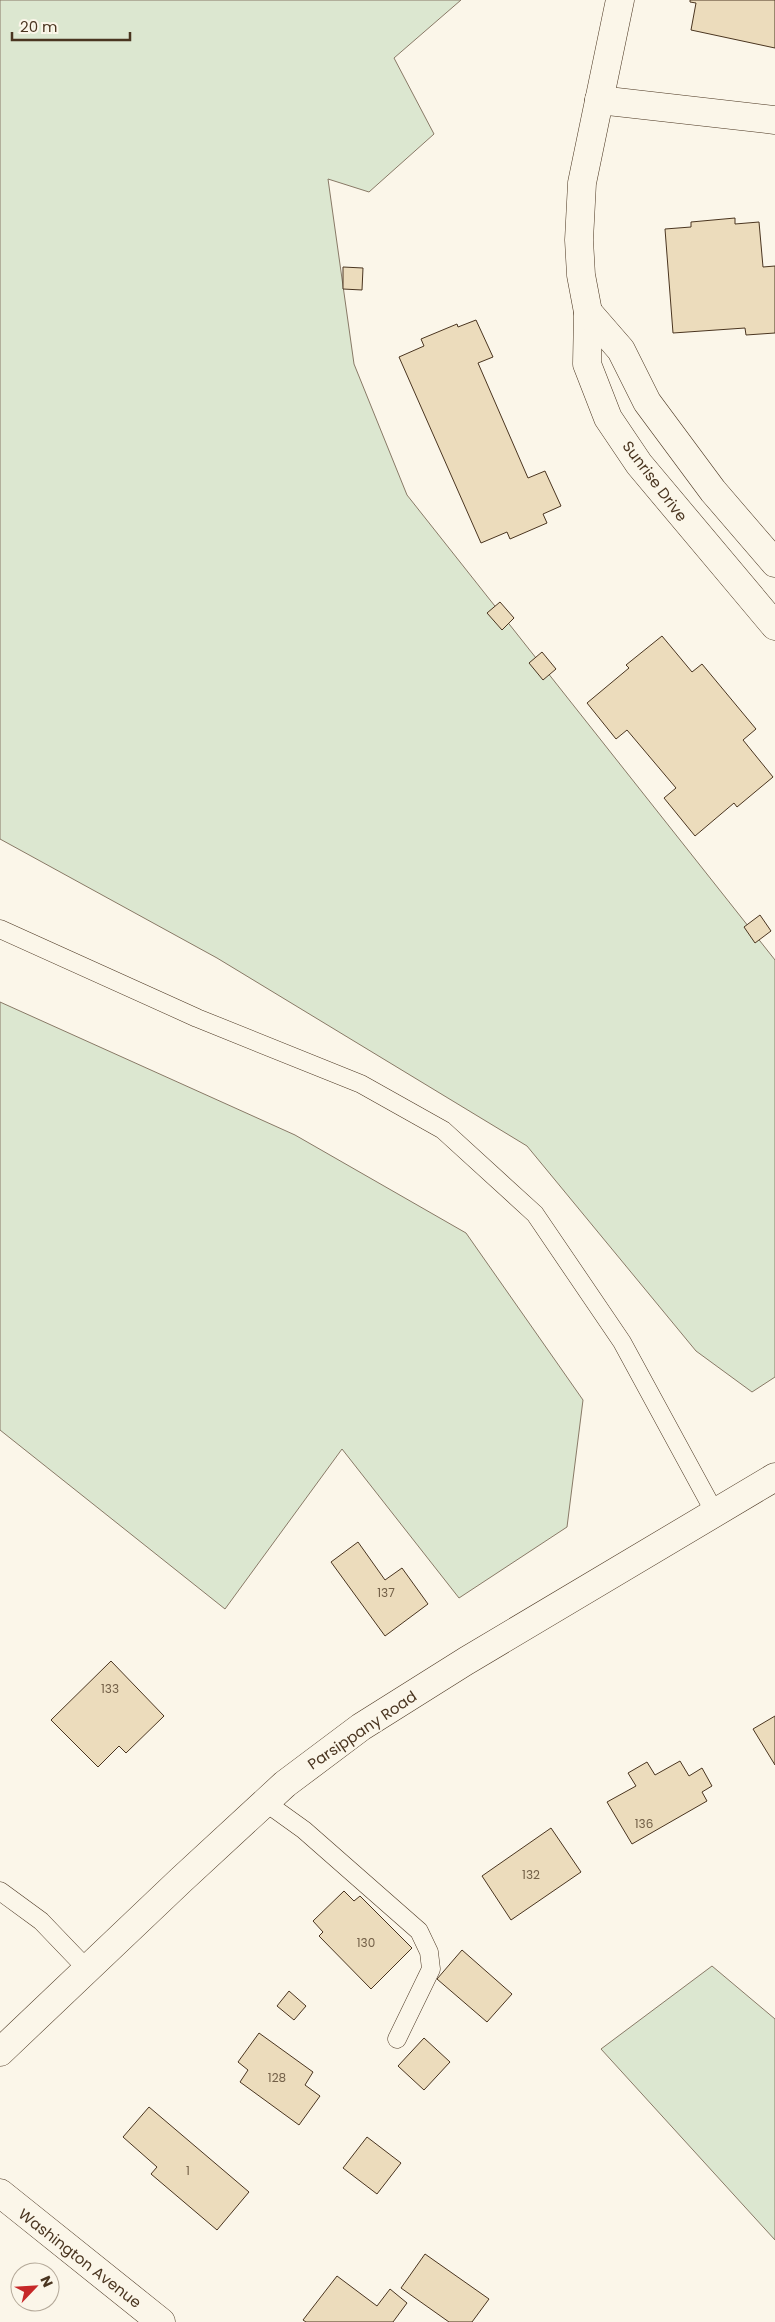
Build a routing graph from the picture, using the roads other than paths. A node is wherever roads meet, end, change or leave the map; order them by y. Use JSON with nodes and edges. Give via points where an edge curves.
{"nodes":[{"id":1,"x":620,"y":0,"type":"edge"},
{"id":2,"x":599,"y":100,"type":"junction"},
{"id":3,"x":775,"y":120,"type":"edge"},
{"id":4,"x":588,"y":312,"type":"junction"},
{"id":5,"x":712,"y":491,"type":"junction"},
{"id":6,"x":680,"y":516,"type":"junction"},
{"id":7,"x":775,"y":563,"type":"edge"},
{"id":8,"x":775,"y":626,"type":"edge"},
{"id":9,"x":0,"y":928,"type":"edge"},
{"id":10,"x":775,"y":1476,"type":"edge"},
{"id":11,"x":715,"y":1513,"type":"junction"},
{"id":12,"x":265,"y":1802,"type":"junction"},
{"id":13,"x":0,"y":1891,"type":"edge"},
{"id":14,"x":87,"y":1969,"type":"junction"},
{"id":15,"x":397,"y":2039,"type":"dead end"},
{"id":16,"x":0,"y":2052,"type":"edge"},
{"id":17,"x":0,"y":2193,"type":"edge"},
{"id":18,"x":161,"y":2322,"type":"edge"}],
"edges":[{"from":1,"to":2,"type":"street","name":"Sunrise Drive"},
{"from":2,"to":3,"type":"street"},
{"from":2,"to":4,"type":"street","name":"Sunrise Drive","via":[[582,184],[579,240]]},
{"from":4,"to":5,"type":"street","name":"Sunrise Drive","via":[[621,350],[647,402]]},
{"from":4,"to":6,"type":"street","name":"Sunrise Drive","via":[[587,364],[608,418]]},
{"from":5,"to":6,"type":"street"},
{"from":5,"to":7,"type":"street","name":"Sunrise Drive"},
{"from":6,"to":8,"type":"street","name":"Sunrise Drive"},
{"from":9,"to":11,"type":"lane","via":[[198,1018],[361,1084],[443,1130],[535,1214],[622,1342]]},
{"from":10,"to":11,"type":"street","name":"Parsippany Road"},
{"from":11,"to":12,"type":"street","name":"Parsippany Road","via":[[466,1661],[361,1728]]},
{"from":12,"to":14,"type":"street","name":"Parsippany Road"},
{"from":12,"to":15,"type":"lane","via":[[304,1830],[419,1930],[429,1952],[431,1969]]},
{"from":13,"to":14,"type":"lane","via":[[41,1921]]},
{"from":14,"to":16,"type":"street","name":"Parsippany Road"},
{"from":17,"to":18,"type":"street","name":"Washington Avenue"}]}
